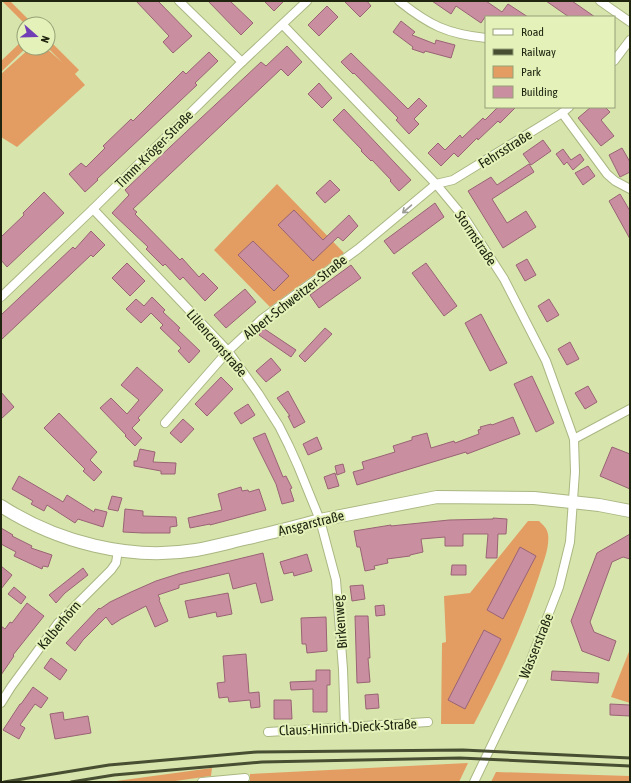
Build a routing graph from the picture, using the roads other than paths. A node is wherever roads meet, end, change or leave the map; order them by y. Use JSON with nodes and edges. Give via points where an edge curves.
{"nodes":[{"id":1,"x":179,"y":1,"type":"edge"},
{"id":2,"x":307,"y":1,"type":"edge"},
{"id":3,"x":399,"y":1,"type":"edge"},
{"id":4,"x":600,"y":1,"type":"edge"},
{"id":5,"x":630,"y":22,"type":"edge"},
{"id":6,"x":283,"y":25,"type":"junction"},
{"id":7,"x":485,"y":38,"type":"edge"},
{"id":8,"x":630,"y":40,"type":"edge"},
{"id":9,"x":615,"y":60,"type":"edge"},
{"id":10,"x":242,"y":62,"type":"junction"},
{"id":11,"x":568,"y":108,"type":"edge"},
{"id":12,"x":562,"y":113,"type":"junction"},
{"id":13,"x":436,"y":184,"type":"junction"},
{"id":14,"x":630,"y":189,"type":"edge"},
{"id":15,"x":93,"y":209,"type":"junction"},
{"id":16,"x":1,"y":297,"type":"edge"},
{"id":17,"x":228,"y":351,"type":"junction"},
{"id":18,"x":630,"y":409,"type":"edge"},
{"id":19,"x":165,"y":423,"type":"dead end"},
{"id":20,"x":574,"y":439,"type":"junction"},
{"id":21,"x":573,"y":502,"type":"junction"},
{"id":22,"x":1,"y":506,"type":"edge"},
{"id":23,"x":630,"y":511,"type":"edge"},
{"id":24,"x":320,"y":520,"type":"junction"},
{"id":25,"x":118,"y":550,"type":"junction"},
{"id":26,"x":1,"y":703,"type":"edge"},
{"id":27,"x":428,"y":722,"type":"dead end"},
{"id":28,"x":345,"y":727,"type":"junction"},
{"id":29,"x":268,"y":732,"type":"dead end"},
{"id":30,"x":245,"y":778,"type":"dead end"},
{"id":31,"x":202,"y":782,"type":"edge"},
{"id":32,"x":474,"y":782,"type":"edge"}],
"edges":[{"from":1,"to":10,"type":"street"},
{"from":2,"to":6,"type":"street","name":"Timm-Kröger-Straße"},
{"from":3,"to":7,"type":"street","via":[[433,25],[454,33]]},
{"from":4,"to":5,"type":"street"},
{"from":6,"to":10,"type":"street","name":"Timm-Kröger-Straße"},
{"from":6,"to":13,"type":"street","name":"Stormstraße"},
{"from":8,"to":9,"type":"street"},
{"from":10,"to":15,"type":"street","name":"Timm-Kröger-Straße"},
{"from":11,"to":12,"type":"street","name":"Fehrsstraße"},
{"from":12,"to":13,"type":"street","name":"Fehrsstraße","via":[[453,180]]},
{"from":12,"to":14,"type":"street","via":[[606,174]]},
{"from":13,"to":17,"type":"street","name":"Albert-Schweitzer-Straße","one_way":true,"via":[[358,248],[262,319]]},
{"from":13,"to":20,"type":"street","name":"Stormstraße","via":[[466,220],[504,279],[546,361]]},
{"from":15,"to":16,"type":"street","name":"Timm-Kröger-Straße"},
{"from":15,"to":17,"type":"street","name":"Liliencronstraße"},
{"from":17,"to":19,"type":"street","name":"Albert-Schweitzer-Straße"},
{"from":17,"to":24,"type":"street","name":"Liliencronstraße","via":[[279,426]]},
{"from":18,"to":20,"type":"street"},
{"from":20,"to":21,"type":"street","name":"Stormstraße"},
{"from":21,"to":23,"type":"street","name":"Ansgarstraße"},
{"from":21,"to":24,"type":"street","name":"Ansgarstraße","via":[[534,498],[437,497]]},
{"from":21,"to":32,"type":"street","name":"Wasserstraße","via":[[570,542],[559,587],[523,680]]},
{"from":22,"to":25,"type":"street","name":"Ansgarstraße","via":[[36,525],[73,540]]},
{"from":24,"to":25,"type":"street","name":"Ansgarstraße","via":[[195,550],[161,553]]},
{"from":24,"to":28,"type":"street","name":"Birkenweg","via":[[338,596],[344,669]]},
{"from":25,"to":26,"type":"street","name":"Kalberhörn","via":[[116,563],[111,570],[58,623]]},
{"from":27,"to":28,"type":"street","name":"Claus-Hinrich-Dieck-Straße"},
{"from":28,"to":29,"type":"street","name":"Claus-Hinrich-Dieck-Straße"},
{"from":30,"to":31,"type":"street"}]}
